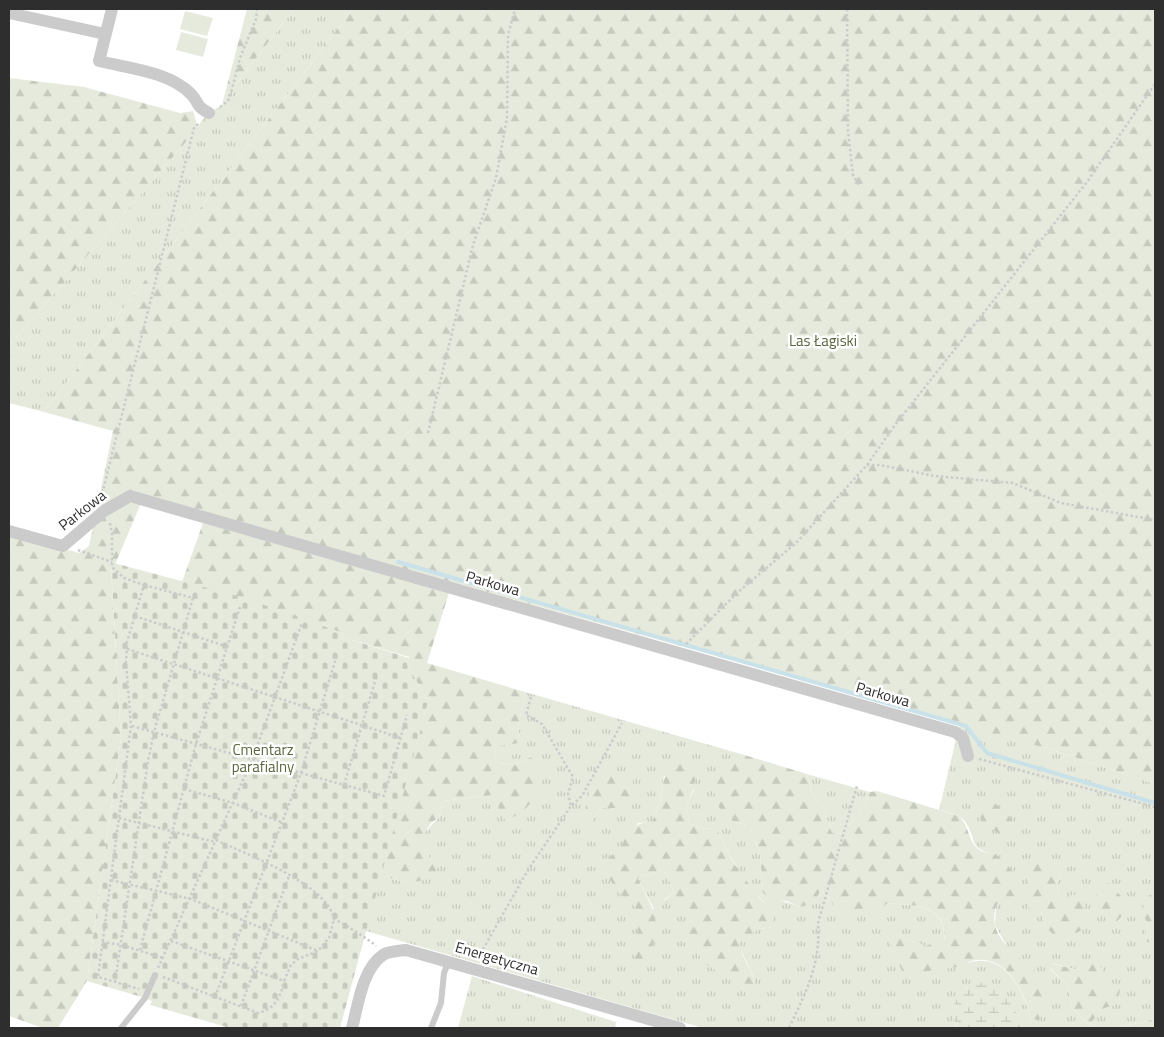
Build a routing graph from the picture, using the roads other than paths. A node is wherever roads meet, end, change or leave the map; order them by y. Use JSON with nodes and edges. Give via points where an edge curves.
{"nodes":[{"id":1,"x":112,"y":9,"type":"edge"},
{"id":2,"x":9,"y":14,"type":"edge"},
{"id":3,"x":105,"y":34,"type":"junction"},
{"id":4,"x":209,"y":113,"type":"road end"},
{"id":5,"x":9,"y":531,"type":"edge"},
{"id":6,"x":968,"y":756,"type":"road end"},
{"id":7,"x":449,"y":961,"type":"junction"},
{"id":8,"x":155,"y":975,"type":"road end"},
{"id":9,"x":121,"y":1028,"type":"edge"},
{"id":10,"x":352,"y":1028,"type":"edge"},
{"id":11,"x":431,"y":1028,"type":"edge"},
{"id":12,"x":680,"y":1028,"type":"edge"}],
"edges":[{"from":1,"to":3,"type":"street"},
{"from":2,"to":3,"type":"street"},
{"from":3,"to":4,"type":"street","via":[[99,61],[162,75],[192,94],[198,107]]},
{"from":5,"to":6,"type":"street","name":"Parkowa","via":[[63,546],[130,496],[955,732],[962,738]]},
{"from":7,"to":10,"type":"street","name":"Energetyczna","via":[[406,950],[384,955],[366,977]]},
{"from":7,"to":11,"type":"lane","via":[[444,973],[441,1002]]},
{"from":7,"to":12,"type":"street","name":"Energetyczna"},
{"from":8,"to":9,"type":"lane"}]}
